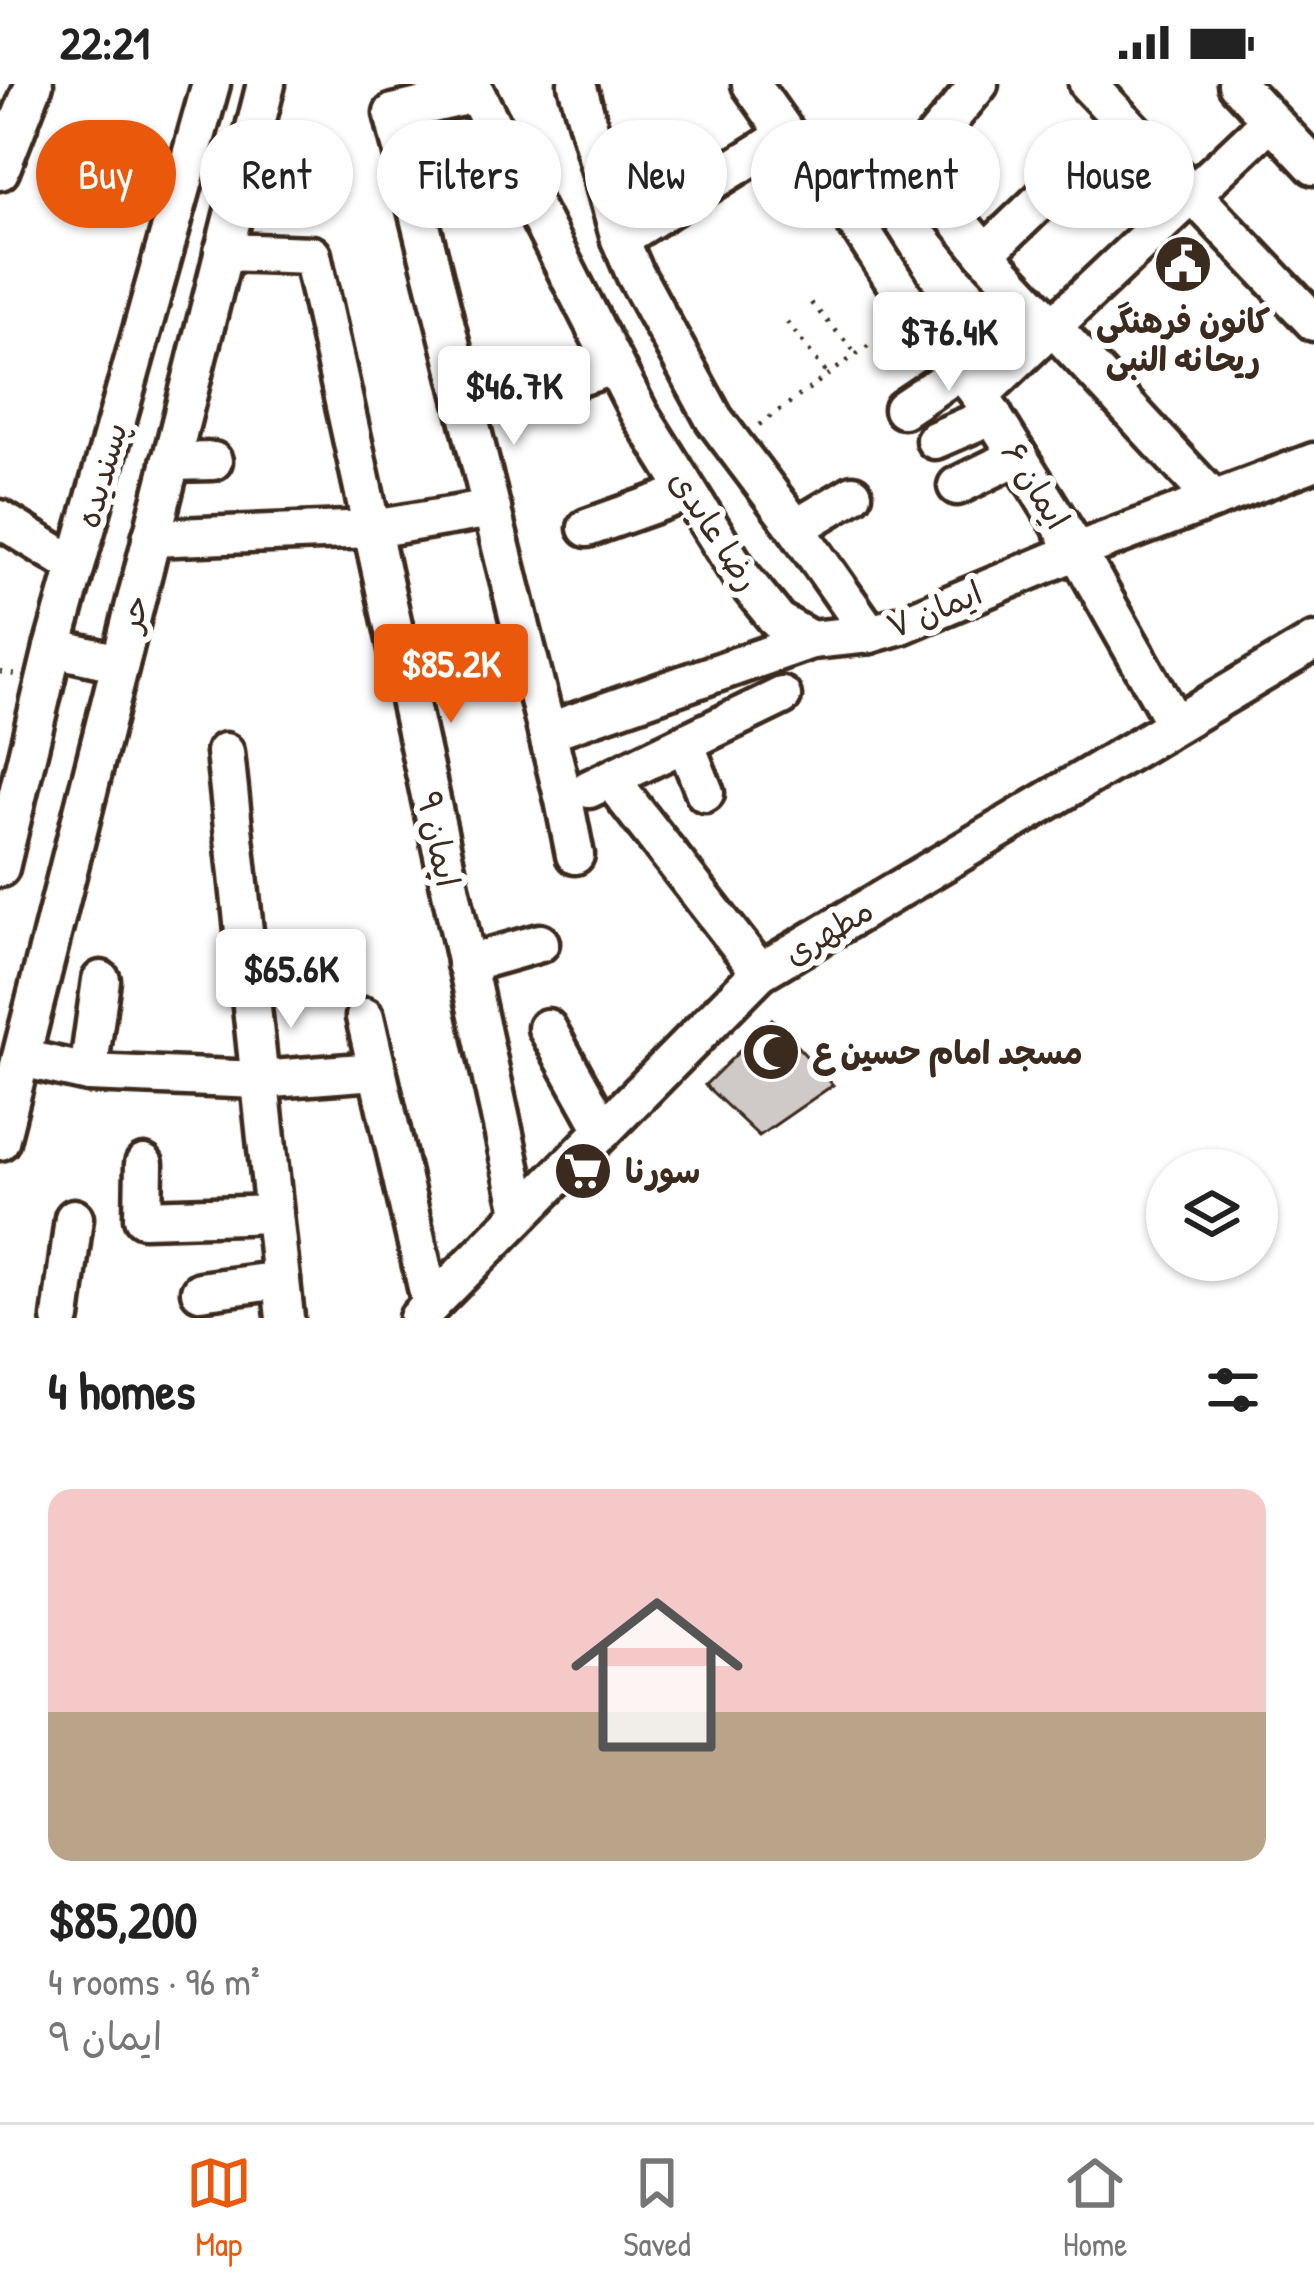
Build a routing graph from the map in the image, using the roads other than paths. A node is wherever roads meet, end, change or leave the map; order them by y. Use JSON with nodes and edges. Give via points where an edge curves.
{"nodes":[{"id":1,"x":34,"y":84,"type":"edge"},
{"id":2,"x":211,"y":84,"type":"edge"},
{"id":3,"x":266,"y":84,"type":"edge"},
{"id":4,"x":751,"y":84,"type":"edge"},
{"id":5,"x":979,"y":84,"type":"edge"},
{"id":6,"x":1088,"y":84,"type":"edge"},
{"id":7,"x":1237,"y":84,"type":"edge"},
{"id":8,"x":583,"y":86,"type":"edge"},
{"id":9,"x":473,"y":89,"type":"edge"},
{"id":10,"x":591,"y":120,"type":"edge"},
{"id":11,"x":777,"y":120,"type":"edge"},
{"id":12,"x":1122,"y":120,"type":"edge"},
{"id":13,"x":1270,"y":121,"type":"junction"},
{"id":14,"x":4,"y":145,"type":"edge"},
{"id":15,"x":751,"y":157,"type":"edge"},
{"id":16,"x":1314,"y":166,"type":"edge"},
{"id":17,"x":1194,"y":192,"type":"edge"},
{"id":18,"x":1194,"y":198,"type":"edge"},
{"id":19,"x":1024,"y":216,"type":"edge"},
{"id":20,"x":617,"y":228,"type":"edge"},
{"id":21,"x":860,"y":228,"type":"edge"},
{"id":22,"x":1156,"y":228,"type":"edge"},
{"id":23,"x":620,"y":239,"type":"junction"},
{"id":24,"x":223,"y":252,"type":"junction"},
{"id":25,"x":985,"y":254,"type":"junction"},
{"id":26,"x":1314,"y":322,"type":"edge"},
{"id":27,"x":1052,"y":327,"type":"junction"},
{"id":28,"x":614,"y":365,"type":"junction"},
{"id":29,"x":557,"y":384,"type":"dead end"},
{"id":30,"x":978,"y":393,"type":"junction"},
{"id":31,"x":903,"y":409,"type":"dead end"},
{"id":32,"x":935,"y":440,"type":"dead end"},
{"id":33,"x":1018,"y":456,"type":"junction"},
{"id":34,"x":213,"y":461,"type":"dead end"},
{"id":35,"x":170,"y":462,"type":"junction"},
{"id":36,"x":1314,"y":462,"type":"edge"},
{"id":37,"x":957,"y":486,"type":"dead end"},
{"id":38,"x":688,"y":491,"type":"junction"},
{"id":39,"x":853,"y":494,"type":"dead end"},
{"id":40,"x":1214,"y":500,"type":"junction"},
{"id":41,"x":492,"y":509,"type":"junction"},
{"id":42,"x":0,"y":519,"type":"edge"},
{"id":43,"x":587,"y":528,"type":"dead end"},
{"id":44,"x":796,"y":528,"type":"junction"},
{"id":45,"x":372,"y":530,"type":"junction"},
{"id":46,"x":151,"y":538,"type":"junction"},
{"id":47,"x":1077,"y":551,"type":"junction"},
{"id":48,"x":76,"y":566,"type":"junction"},
{"id":49,"x":870,"y":634,"type":"junction"},
{"id":50,"x":811,"y":640,"type":"junction"},
{"id":51,"x":1314,"y":642,"type":"edge"},
{"id":52,"x":53,"y":648,"type":"junction"},
{"id":53,"x":120,"y":663,"type":"junction"},
{"id":54,"x":782,"y":696,"type":"dead end"},
{"id":55,"x":1175,"y":724,"type":"junction"},
{"id":56,"x":547,"y":732,"type":"junction"},
{"id":57,"x":685,"y":743,"type":"junction"},
{"id":58,"x":225,"y":752,"type":"dead end"},
{"id":59,"x":611,"y":780,"type":"junction"},
{"id":60,"x":705,"y":793,"type":"dead end"},
{"id":61,"x":564,"y":800,"type":"junction"},
{"id":62,"x":575,"y":856,"type":"dead end"},
{"id":63,"x":2,"y":862,"type":"edge"},
{"id":64,"x":70,"y":863,"type":"junction"},
{"id":65,"x":540,"y":943,"type":"dead end"},
{"id":66,"x":466,"y":964,"type":"junction"},
{"id":67,"x":760,"y":972,"type":"junction"},
{"id":68,"x":101,"y":980,"type":"dead end"},
{"id":69,"x":365,"y":1017,"type":"dead end"},
{"id":70,"x":547,"y":1028,"type":"dead end"},
{"id":71,"x":21,"y":1058,"type":"junction"},
{"id":72,"x":375,"y":1071,"type":"junction"},
{"id":73,"x":88,"y":1073,"type":"junction"},
{"id":74,"x":260,"y":1081,"type":"junction"},
{"id":75,"x":603,"y":1130,"type":"junction"},
{"id":76,"x":0,"y":1141,"type":"edge"},
{"id":77,"x":144,"y":1164,"type":"dead end"},
{"id":78,"x":520,"y":1212,"type":"junction"},
{"id":79,"x":274,"y":1214,"type":"junction"},
{"id":80,"x":74,"y":1218,"type":"dead end"},
{"id":81,"x":281,"y":1280,"type":"junction"},
{"id":82,"x":200,"y":1291,"type":"dead end"},
{"id":83,"x":425,"y":1312,"type":"edge"},
{"id":84,"x":71,"y":1313,"type":"edge"},
{"id":85,"x":285,"y":1318,"type":"edge"}],
"edges":[{"from":1,"to":14,"type":"street"},
{"from":2,"to":48,"type":"street","name":"پسندیده"},
{"from":3,"to":24,"type":"street","name":"حر"},
{"from":4,"to":11,"type":"street","name":"ایمان ۶"},
{"from":5,"to":25,"type":"street","via":[[912,165]]},
{"from":6,"to":12,"type":"street"},
{"from":7,"to":13,"type":"street"},
{"from":8,"to":10,"type":"street"},
{"from":9,"to":28,"type":"street","name":"رضا عابدی"},
{"from":9,"to":41,"type":"street","via":[[393,113]]},
{"from":13,"to":16,"type":"street"},
{"from":13,"to":17,"type":"street"},
{"from":15,"to":23,"type":"street"},
{"from":18,"to":26,"type":"street"},
{"from":19,"to":25,"type":"street"},
{"from":20,"to":23,"type":"street"},
{"from":21,"to":30,"type":"street","name":"ایمان ۶"},
{"from":22,"to":27,"type":"street"},
{"from":23,"to":44,"type":"street","via":[[702,398]]},
{"from":24,"to":35,"type":"street","name":"حر"},
{"from":24,"to":45,"type":"street","name":"ایمان ۹","via":[[312,255]]},
{"from":25,"to":27,"type":"street"},
{"from":27,"to":30,"type":"street"},
{"from":27,"to":40,"type":"street"},
{"from":28,"to":29,"type":"street"},
{"from":28,"to":38,"type":"street","name":"رضا عابدی"},
{"from":30,"to":31,"type":"street"},
{"from":30,"to":32,"type":"street"},
{"from":30,"to":33,"type":"street","name":"ایمان ۶"},
{"from":33,"to":37,"type":"street"},
{"from":33,"to":47,"type":"street","name":"ایمان ۶"},
{"from":34,"to":35,"type":"street"},
{"from":35,"to":46,"type":"street","name":"حر"},
{"from":36,"to":40,"type":"street","name":"ایمان ۷"},
{"from":38,"to":43,"type":"street"},
{"from":38,"to":50,"type":"street","name":"رضا عابدی","via":[[778,621]]},
{"from":39,"to":44,"type":"street"},
{"from":40,"to":47,"type":"street","name":"ایمان ۷"},
{"from":41,"to":45,"type":"street"},
{"from":41,"to":56,"type":"street"},
{"from":42,"to":48,"type":"street"},
{"from":44,"to":49,"type":"street"},
{"from":45,"to":46,"type":"street"},
{"from":45,"to":66,"type":"street","name":"ایمان ۹"},
{"from":46,"to":53,"type":"street","name":"حر"},
{"from":47,"to":49,"type":"street","name":"ایمان ۷"},
{"from":47,"to":55,"type":"street","name":"ایمان ۶"},
{"from":48,"to":52,"type":"street","name":"پسندیده"},
{"from":49,"to":50,"type":"street","name":"ایمان ۷"},
{"from":50,"to":56,"type":"street","name":"ایمان ۷"},
{"from":51,"to":55,"type":"street","name":"مطهری"},
{"from":52,"to":53,"type":"street"},
{"from":52,"to":63,"type":"street","name":"پسندیده"},
{"from":53,"to":64,"type":"street","name":"حر"},
{"from":54,"to":57,"type":"street"},
{"from":55,"to":67,"type":"street","name":"مطهری"},
{"from":56,"to":61,"type":"street"},
{"from":57,"to":59,"type":"street"},
{"from":57,"to":60,"type":"street"},
{"from":58,"to":74,"type":"street"},
{"from":59,"to":61,"type":"street"},
{"from":59,"to":67,"type":"street"},
{"from":61,"to":62,"type":"street"},
{"from":63,"to":64,"type":"street"},
{"from":64,"to":71,"type":"street","name":"حر"},
{"from":65,"to":66,"type":"street"},
{"from":66,"to":78,"type":"street","name":"ایمان ۹"},
{"from":67,"to":75,"type":"street","name":"مطهری"},
{"from":68,"to":73,"type":"street"},
{"from":69,"to":72,"type":"street"},
{"from":70,"to":75,"type":"street"},
{"from":71,"to":73,"type":"street"},
{"from":71,"to":76,"type":"street","name":"حر"},
{"from":72,"to":74,"type":"street"},
{"from":72,"to":83,"type":"street"},
{"from":73,"to":74,"type":"street"},
{"from":74,"to":79,"type":"street"},
{"from":75,"to":78,"type":"street","name":"مطهری"},
{"from":77,"to":79,"type":"street","via":[[143,1218]]},
{"from":78,"to":83,"type":"street","name":"مطهری"},
{"from":79,"to":81,"type":"street"},
{"from":80,"to":84,"type":"street"},
{"from":81,"to":82,"type":"street"},
{"from":81,"to":85,"type":"street"}]}
